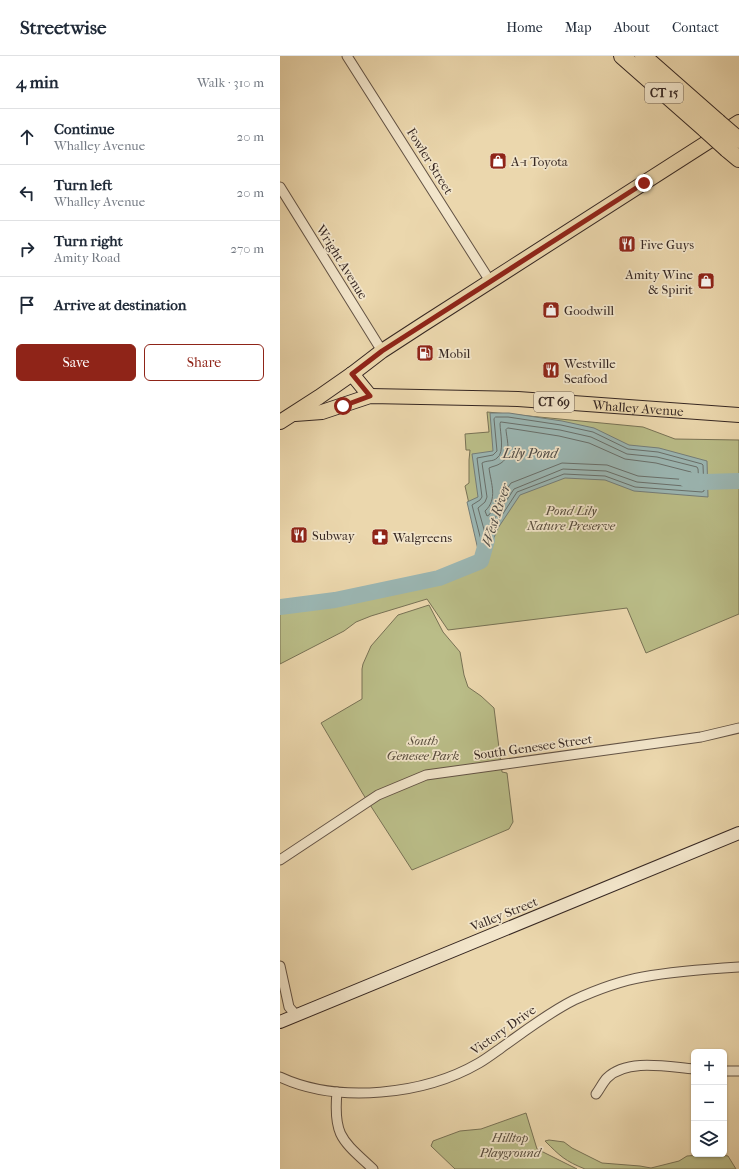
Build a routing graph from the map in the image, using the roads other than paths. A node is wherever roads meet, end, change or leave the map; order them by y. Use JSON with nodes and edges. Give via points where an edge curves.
{"nodes":[{"id":1,"x":347,"y":56,"type":"edge"},
{"id":2,"x":622,"y":56,"type":"edge"},
{"id":3,"x":643,"y":56,"type":"edge"},
{"id":4,"x":739,"y":122,"type":"edge"},
{"id":5,"x":712,"y":126,"type":"junction"},
{"id":6,"x":735,"y":149,"type":"edge"},
{"id":7,"x":280,"y":187,"type":"edge"},
{"id":8,"x":490,"y":281,"type":"junction"},
{"id":9,"x":382,"y":351,"type":"junction"},
{"id":10,"x":352,"y":374,"type":"junction"},
{"id":11,"x":370,"y":396,"type":"junction"},
{"id":12,"x":293,"y":414,"type":"junction"},
{"id":13,"x":739,"y":415,"type":"edge"},
{"id":14,"x":280,"y":422,"type":"edge"},
{"id":15,"x":739,"y":728,"type":"edge"},
{"id":16,"x":739,"y":833,"type":"edge"},
{"id":17,"x":280,"y":860,"type":"edge"},
{"id":18,"x":280,"y":966,"type":"edge"},
{"id":19,"x":739,"y":967,"type":"edge"},
{"id":20,"x":296,"y":1016,"type":"junction"},
{"id":21,"x":280,"y":1022,"type":"edge"},
{"id":22,"x":691,"y":1069,"type":"edge"},
{"id":23,"x":727,"y":1071,"type":"edge"},
{"id":24,"x":739,"y":1071,"type":"edge"},
{"id":25,"x":280,"y":1077,"type":"edge"},
{"id":26,"x":337,"y":1092,"type":"junction"},
{"id":27,"x":596,"y":1094,"type":"dead end"},
{"id":28,"x":373,"y":1169,"type":"edge"}],
"edges":[{"from":1,"to":8,"type":"street","name":"Fowler Street"},
{"from":2,"to":5,"type":"highway","number":"CT 15"},
{"from":3,"to":5,"type":"highway","number":"CT 15"},
{"from":4,"to":8,"type":"main road","name":"Whalley Avenue"},
{"from":5,"to":6,"type":"highway","number":"CT 15","bridge":true},
{"from":7,"to":9,"type":"street","name":"Wright Avenue"},
{"from":8,"to":9,"type":"main road","name":"Whalley Avenue"},
{"from":9,"to":10,"type":"main road","name":"Whalley Avenue"},
{"from":10,"to":11,"type":"main road"},
{"from":10,"to":12,"type":"main road","name":"Whalley Avenue"},
{"from":11,"to":12,"type":"main road","name":"Whalley Avenue","via":[[322,412]]},
{"from":11,"to":13,"type":"main road","name":"Whalley Avenue","number":"CT 69","via":[[518,399]]},
{"from":12,"to":14,"type":"main road","name":"Whalley Avenue"},
{"from":15,"to":17,"type":"street","name":"South Genesee Street","via":[[701,737],[426,775],[378,795]]},
{"from":16,"to":20,"type":"street","name":"Valley Street"},
{"from":18,"to":20,"type":"street","via":[[289,1007]]},
{"from":19,"to":26,"type":"street","name":"Victory Drive","via":[[642,977],[603,989],[549,1014],[479,1063],[425,1085],[391,1090]]},
{"from":20,"to":21,"type":"street","name":"Valley Street"},
{"from":22,"to":27,"type":"street","via":[[627,1066],[606,1078]]},
{"from":23,"to":24,"type":"street"},
{"from":25,"to":26,"type":"street","name":"Victory Drive"},
{"from":26,"to":28,"type":"street","via":[[336,1122],[340,1134],[348,1146]]}]}
